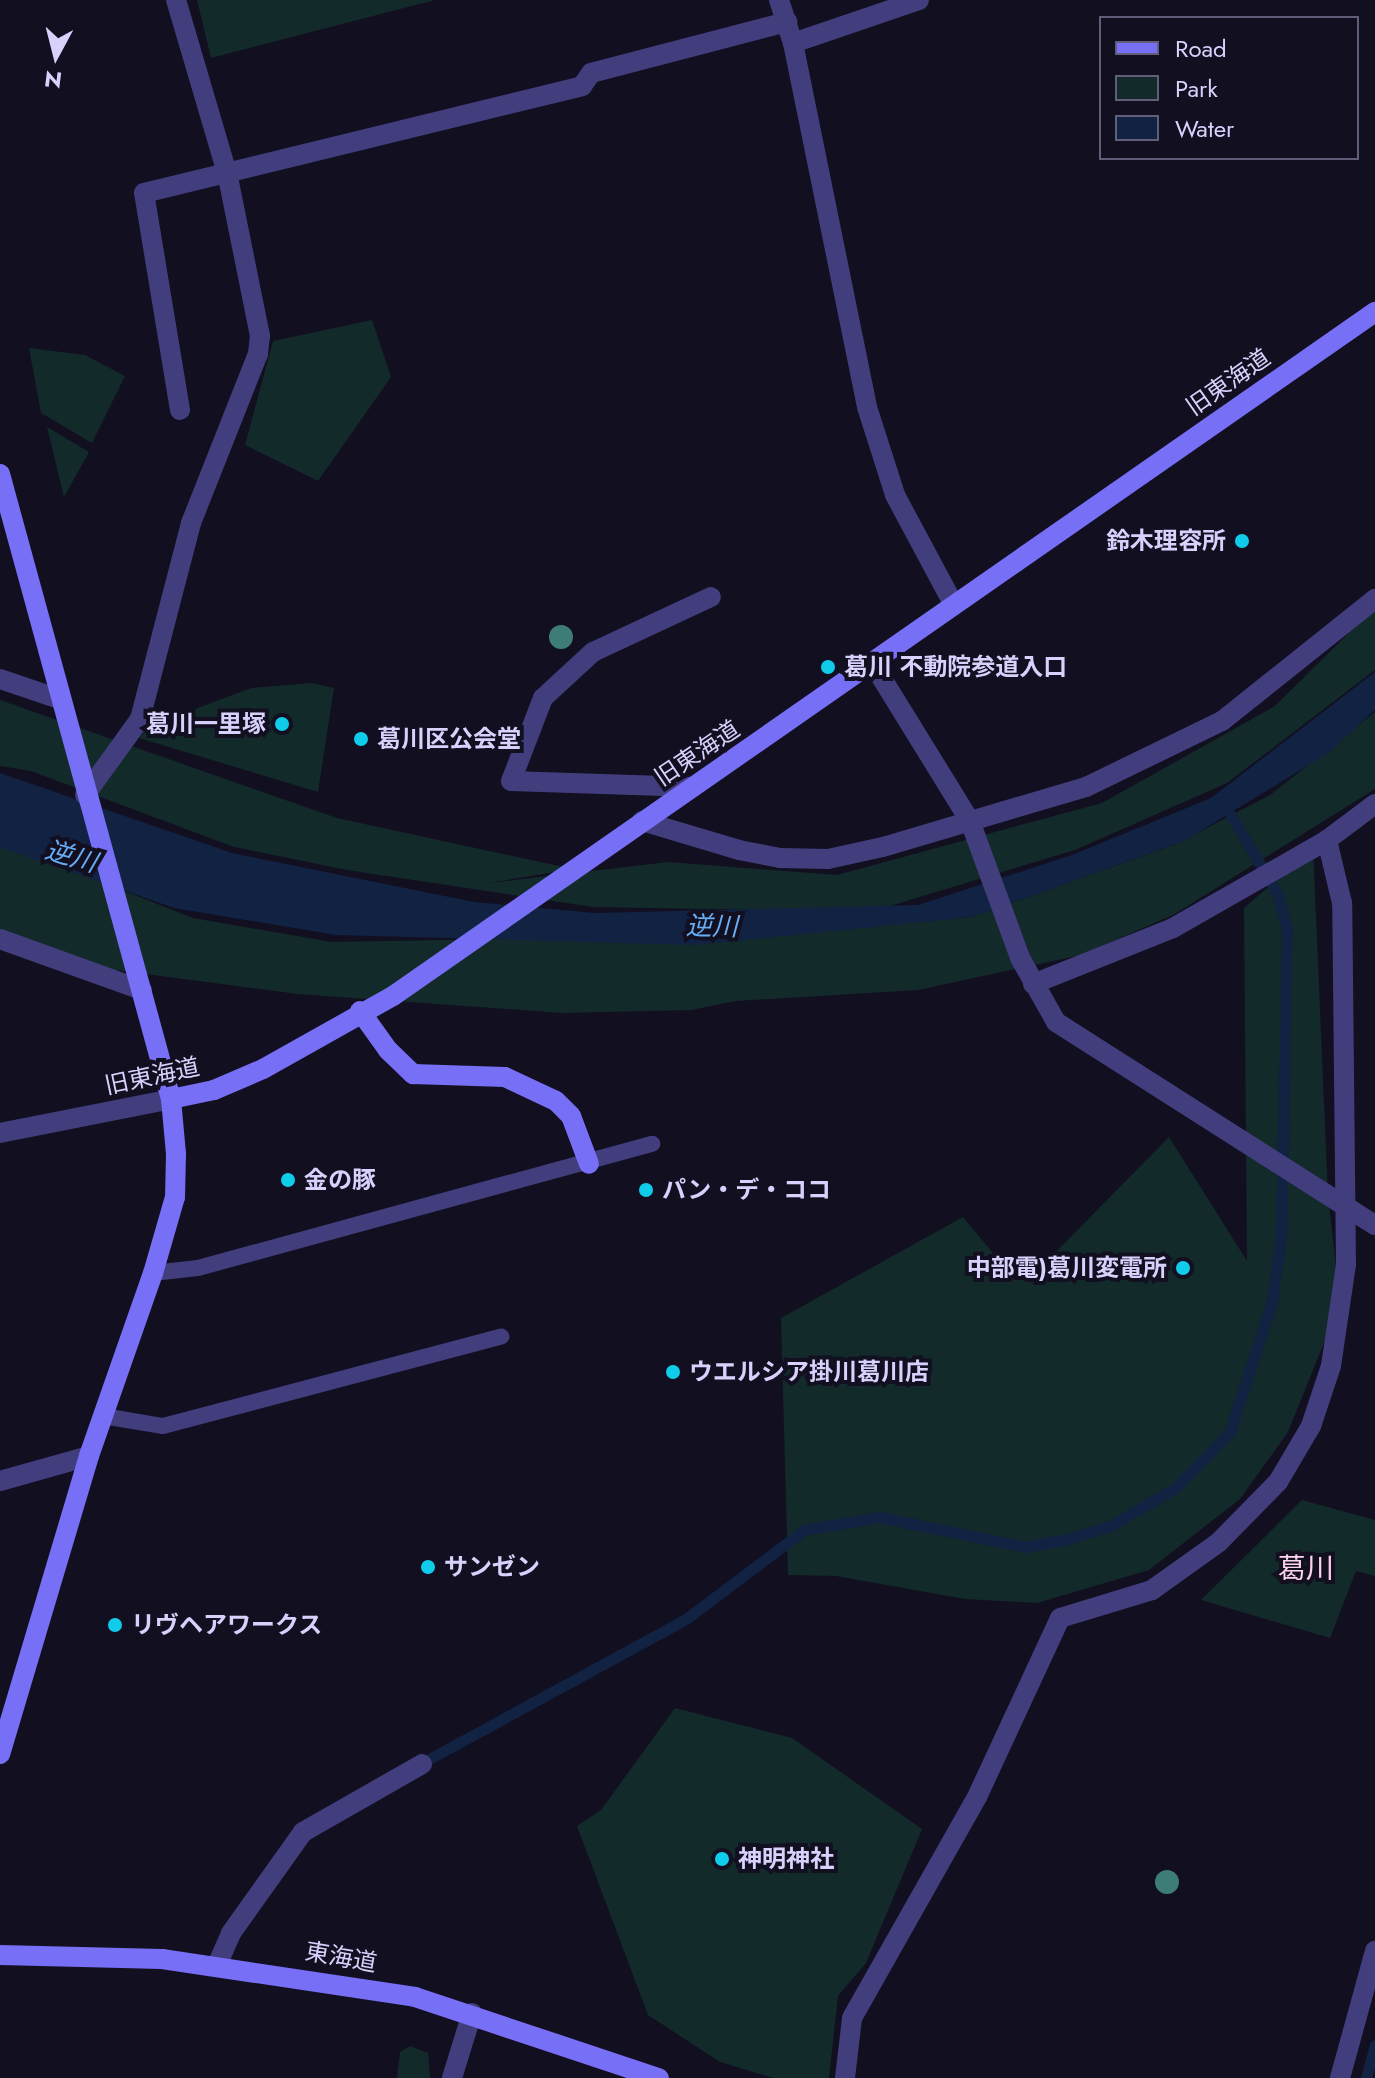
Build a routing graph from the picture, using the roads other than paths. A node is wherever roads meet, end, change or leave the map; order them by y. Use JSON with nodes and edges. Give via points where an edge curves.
{"nodes":[{"id":1,"x":176,"y":0,"type":"edge"},
{"id":2,"x":779,"y":0,"type":"edge"},
{"id":3,"x":919,"y":0,"type":"edge"},
{"id":4,"x":787,"y":22,"type":"junction"},
{"id":5,"x":793,"y":43,"type":"junction"},
{"id":6,"x":227,"y":173,"type":"junction"},
{"id":7,"x":1375,"y":312,"type":"edge"},
{"id":8,"x":180,"y":410,"type":"dead end"},
{"id":9,"x":0,"y":474,"type":"edge"},
{"id":10,"x":711,"y":597,"type":"dead end"},
{"id":11,"x":1375,"y":599,"type":"edge"},
{"id":12,"x":954,"y":605,"type":"junction"},
{"id":13,"x":873,"y":664,"type":"junction"},
{"id":14,"x":0,"y":679,"type":"edge"},
{"id":15,"x":59,"y":699,"type":"junction"},
{"id":16,"x":693,"y":787,"type":"junction"},
{"id":17,"x":85,"y":795,"type":"junction"},
{"id":18,"x":1375,"y":804,"type":"edge"},
{"id":19,"x":642,"y":821,"type":"junction"},
{"id":20,"x":974,"y":830,"type":"junction"},
{"id":21,"x":1327,"y":840,"type":"junction"},
{"id":22,"x":0,"y":939,"type":"edge"},
{"id":23,"x":1033,"y":984,"type":"junction"},
{"id":24,"x":142,"y":990,"type":"junction"},
{"id":25,"x":360,"y":1011,"type":"junction"},
{"id":26,"x":171,"y":1099,"type":"junction"},
{"id":27,"x":0,"y":1133,"type":"edge"},
{"id":28,"x":652,"y":1144,"type":"dead end"},
{"id":29,"x":589,"y":1164,"type":"junction"},
{"id":30,"x":1347,"y":1207,"type":"junction"},
{"id":31,"x":1375,"y":1225,"type":"edge"},
{"id":32,"x":153,"y":1273,"type":"junction"},
{"id":33,"x":501,"y":1337,"type":"dead end"},
{"id":34,"x":103,"y":1416,"type":"junction"},
{"id":35,"x":89,"y":1456,"type":"junction"},
{"id":36,"x":0,"y":1481,"type":"edge"},
{"id":37,"x":0,"y":1754,"type":"edge"},
{"id":38,"x":422,"y":1764,"type":"dead end"},
{"id":39,"x":1375,"y":1951,"type":"edge"},
{"id":40,"x":0,"y":1955,"type":"edge"},
{"id":41,"x":217,"y":1965,"type":"junction"},
{"id":42,"x":472,"y":2013,"type":"junction"},
{"id":43,"x":452,"y":2078,"type":"edge"},
{"id":44,"x":659,"y":2078,"type":"edge"},
{"id":45,"x":845,"y":2078,"type":"edge"},
{"id":46,"x":1340,"y":2078,"type":"edge"}],
"edges":[{"from":1,"to":6,"type":"street"},
{"from":2,"to":4,"type":"street"},
{"from":3,"to":5,"type":"street"},
{"from":4,"to":5,"type":"street"},
{"from":4,"to":6,"type":"street","via":[[591,73],[582,86]]},
{"from":5,"to":12,"type":"street","via":[[867,407],[895,495]]},
{"from":6,"to":8,"type":"street","via":[[144,193]]},
{"from":6,"to":17,"type":"street","via":[[260,336],[258,354],[191,523],[140,719]]},
{"from":7,"to":12,"type":"street","name":"旧東海道"},
{"from":9,"to":15,"type":"street"},
{"from":10,"to":16,"type":"street","via":[[593,652],[543,698],[511,781]]},
{"from":11,"to":20,"type":"street","via":[[1222,721],[1086,787]]},
{"from":12,"to":13,"type":"street","name":"旧東海道"},
{"from":13,"to":16,"type":"street","name":"旧東海道"},
{"from":13,"to":20,"type":"street"},
{"from":14,"to":15,"type":"street"},
{"from":15,"to":17,"type":"street"},
{"from":16,"to":19,"type":"street","name":"旧東海道"},
{"from":17,"to":24,"type":"street"},
{"from":18,"to":21,"type":"street"},
{"from":19,"to":20,"type":"street","via":[[739,850],[828,859]]},
{"from":19,"to":25,"type":"street","name":"旧東海道","via":[[393,996]]},
{"from":20,"to":23,"type":"street"},
{"from":21,"to":23,"type":"street","via":[[1248,887],[1107,957]]},
{"from":21,"to":30,"type":"street","via":[[1342,903]]},
{"from":22,"to":24,"type":"street"},
{"from":23,"to":30,"type":"street","via":[[1056,1022]]},
{"from":24,"to":26,"type":"street"},
{"from":25,"to":26,"type":"street","name":"旧東海道","via":[[263,1069],[214,1090]]},
{"from":25,"to":29,"type":"street","via":[[413,1074],[487,1073],[556,1101],[571,1116]]},
{"from":26,"to":27,"type":"street","name":"旧東海道"},
{"from":26,"to":32,"type":"street","via":[[175,1197]]},
{"from":28,"to":29,"type":"lane"},
{"from":29,"to":32,"type":"lane","via":[[376,1216],[198,1268]]},
{"from":30,"to":31,"type":"street"},
{"from":30,"to":45,"type":"street","via":[[1346,1265],[1331,1366],[1311,1426],[1278,1482],[1219,1542],[1152,1590],[1060,1618],[977,1797],[852,2018]]},
{"from":32,"to":34,"type":"street"},
{"from":33,"to":34,"type":"lane","via":[[163,1426]]},
{"from":34,"to":35,"type":"street"},
{"from":35,"to":36,"type":"street"},
{"from":35,"to":37,"type":"street"},
{"from":38,"to":41,"type":"street","via":[[303,1832],[231,1933]]},
{"from":39,"to":46,"type":"street"},
{"from":40,"to":41,"type":"street","name":"東海道"},
{"from":41,"to":42,"type":"street","name":"東海道","via":[[293,1975]]},
{"from":42,"to":43,"type":"street"},
{"from":42,"to":44,"type":"street","name":"東海道"}]}
